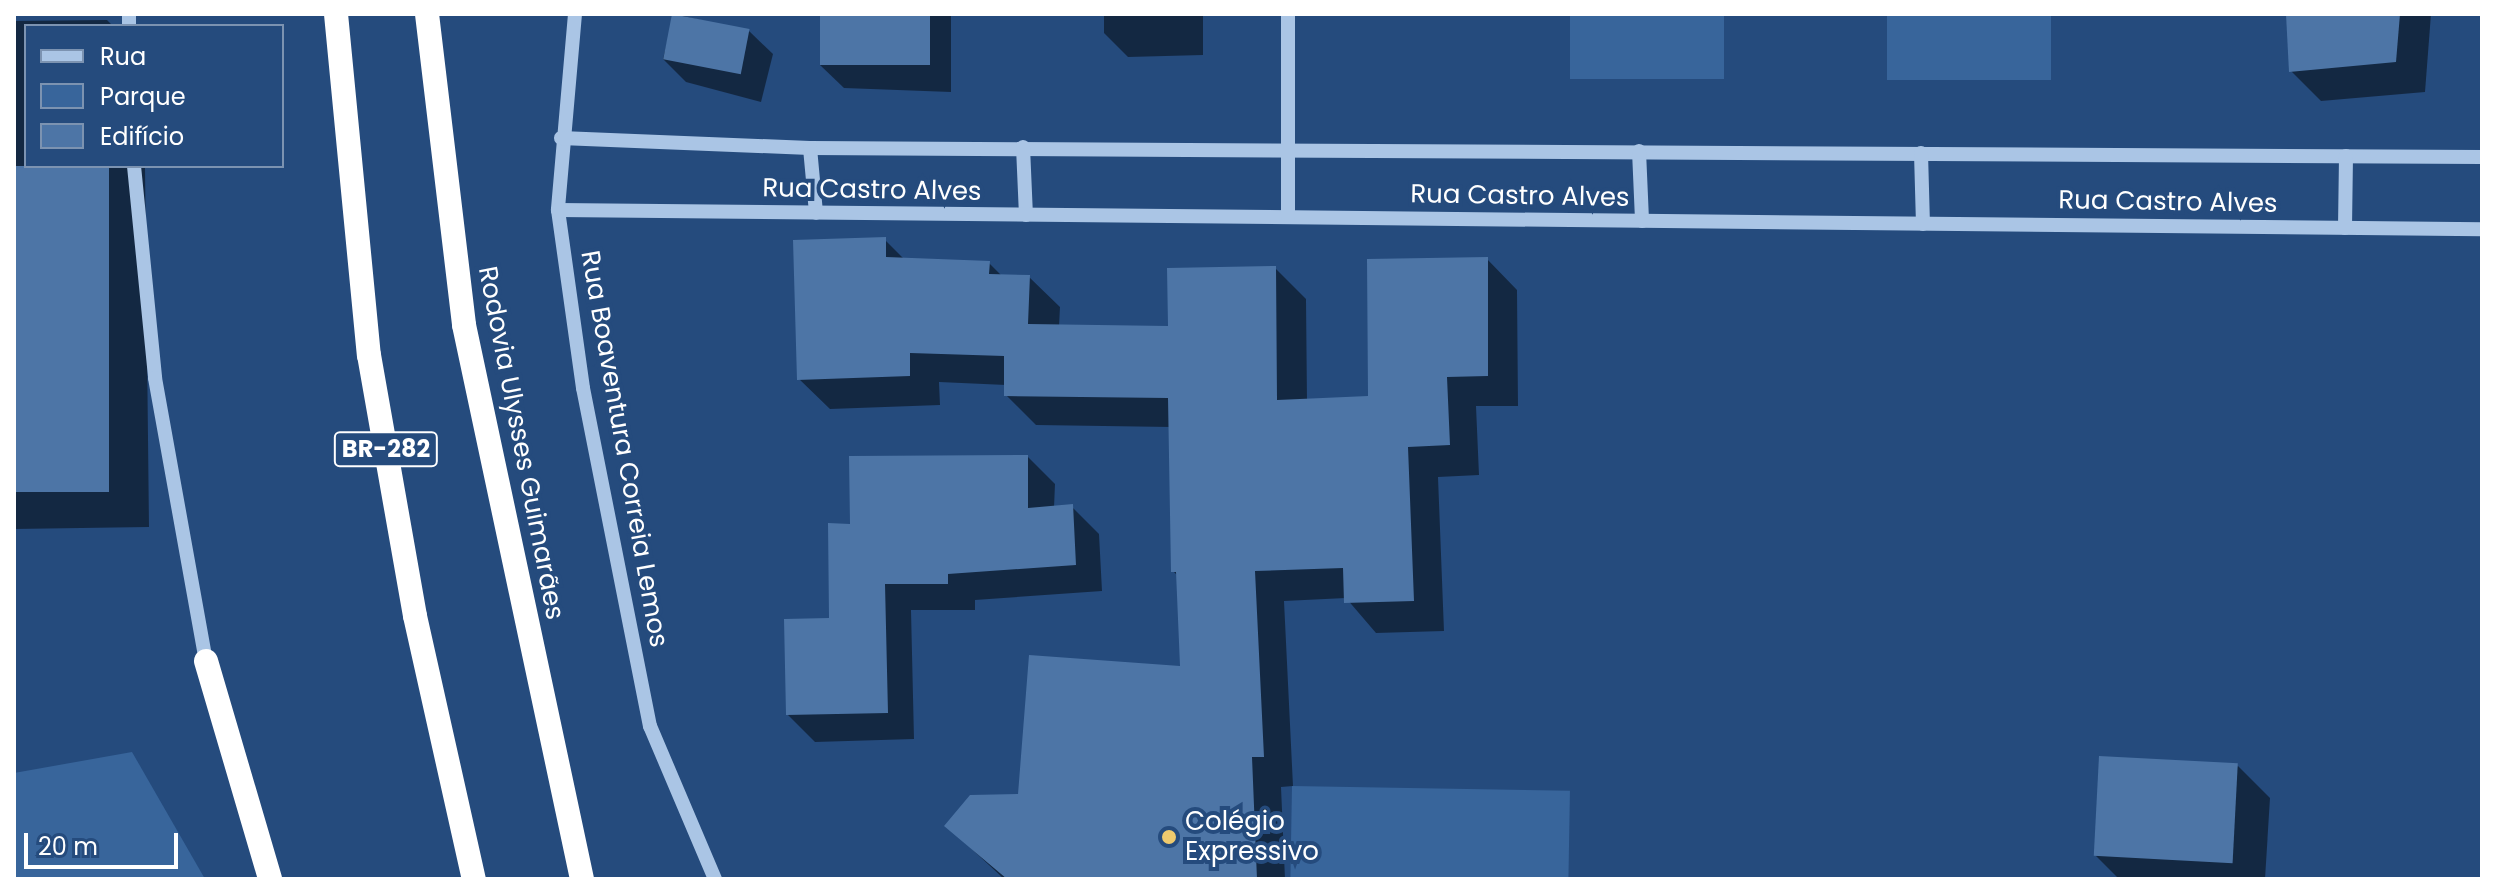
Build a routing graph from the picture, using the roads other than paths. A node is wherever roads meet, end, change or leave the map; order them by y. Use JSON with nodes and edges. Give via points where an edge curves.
{"nodes":[{"id":1,"x":336,"y":14,"type":"edge"},
{"id":2,"x":427,"y":14,"type":"edge"},
{"id":3,"x":575,"y":14,"type":"edge"},
{"id":4,"x":1288,"y":14,"type":"edge"},
{"id":5,"x":561,"y":138,"type":"junction"},
{"id":6,"x":1023,"y":147,"type":"junction"},
{"id":7,"x":810,"y":148,"type":"junction"},
{"id":8,"x":1287,"y":148,"type":"junction"},
{"id":9,"x":1639,"y":151,"type":"junction"},
{"id":10,"x":1921,"y":153,"type":"junction"},
{"id":11,"x":2346,"y":156,"type":"junction"},
{"id":12,"x":2482,"y":157,"type":"edge"},
{"id":13,"x":134,"y":168,"type":"edge"},
{"id":14,"x":558,"y":210,"type":"junction"},
{"id":15,"x":816,"y":213,"type":"junction"},
{"id":16,"x":1026,"y":215,"type":"junction"},
{"id":17,"x":1288,"y":217,"type":"junction"},
{"id":18,"x":1642,"y":221,"type":"junction"},
{"id":19,"x":1923,"y":224,"type":"junction"},
{"id":20,"x":2345,"y":228,"type":"junction"},
{"id":21,"x":2482,"y":229,"type":"edge"},
{"id":22,"x":206,"y":661,"type":"joint"},
{"id":23,"x":270,"y":879,"type":"edge"},
{"id":24,"x":474,"y":879,"type":"edge"},
{"id":25,"x":582,"y":879,"type":"edge"},
{"id":26,"x":715,"y":879,"type":"edge"}],
"edges":[{"from":1,"to":24,"type":"highway","number":"BR-282","via":[[369,355],[415,616]]},
{"from":2,"to":25,"type":"highway","name":"Rodovia Ulysses Guimarães","via":[[464,325]]},
{"from":3,"to":5,"type":"street","name":"Rua Boaventura Correia Lemos"},
{"from":4,"to":8,"type":"street"},
{"from":5,"to":7,"type":"street","name":"Rua Castro Alves"},
{"from":5,"to":14,"type":"street","name":"Rua Boaventura Correia Lemos"},
{"from":6,"to":7,"type":"street","name":"Rua Castro Alves"},
{"from":6,"to":8,"type":"street","name":"Rua Castro Alves"},
{"from":6,"to":16,"type":"street"},
{"from":7,"to":15,"type":"street"},
{"from":8,"to":9,"type":"street","name":"Rua Castro Alves"},
{"from":8,"to":17,"type":"street"},
{"from":9,"to":10,"type":"street","name":"Rua Castro Alves"},
{"from":9,"to":18,"type":"street"},
{"from":10,"to":11,"type":"street","name":"Rua Castro Alves"},
{"from":10,"to":19,"type":"street"},
{"from":11,"to":12,"type":"street","name":"Rua Castro Alves"},
{"from":11,"to":20,"type":"street"},
{"from":13,"to":22,"type":"street","via":[[155,378]]},
{"from":14,"to":15,"type":"street","name":"Rua Castro Alves"},
{"from":14,"to":26,"type":"street","name":"Rua Boaventura Correia Lemos","via":[[583,388],[650,726]]},
{"from":15,"to":16,"type":"street","name":"Rua Castro Alves"},
{"from":16,"to":17,"type":"street","name":"Rua Castro Alves"},
{"from":17,"to":18,"type":"street","name":"Rua Castro Alves"},
{"from":18,"to":19,"type":"street","name":"Rua Castro Alves"},
{"from":19,"to":20,"type":"street","name":"Rua Castro Alves"},
{"from":20,"to":21,"type":"street","name":"Rua Castro Alves"},
{"from":22,"to":23,"type":"highway"}]}
